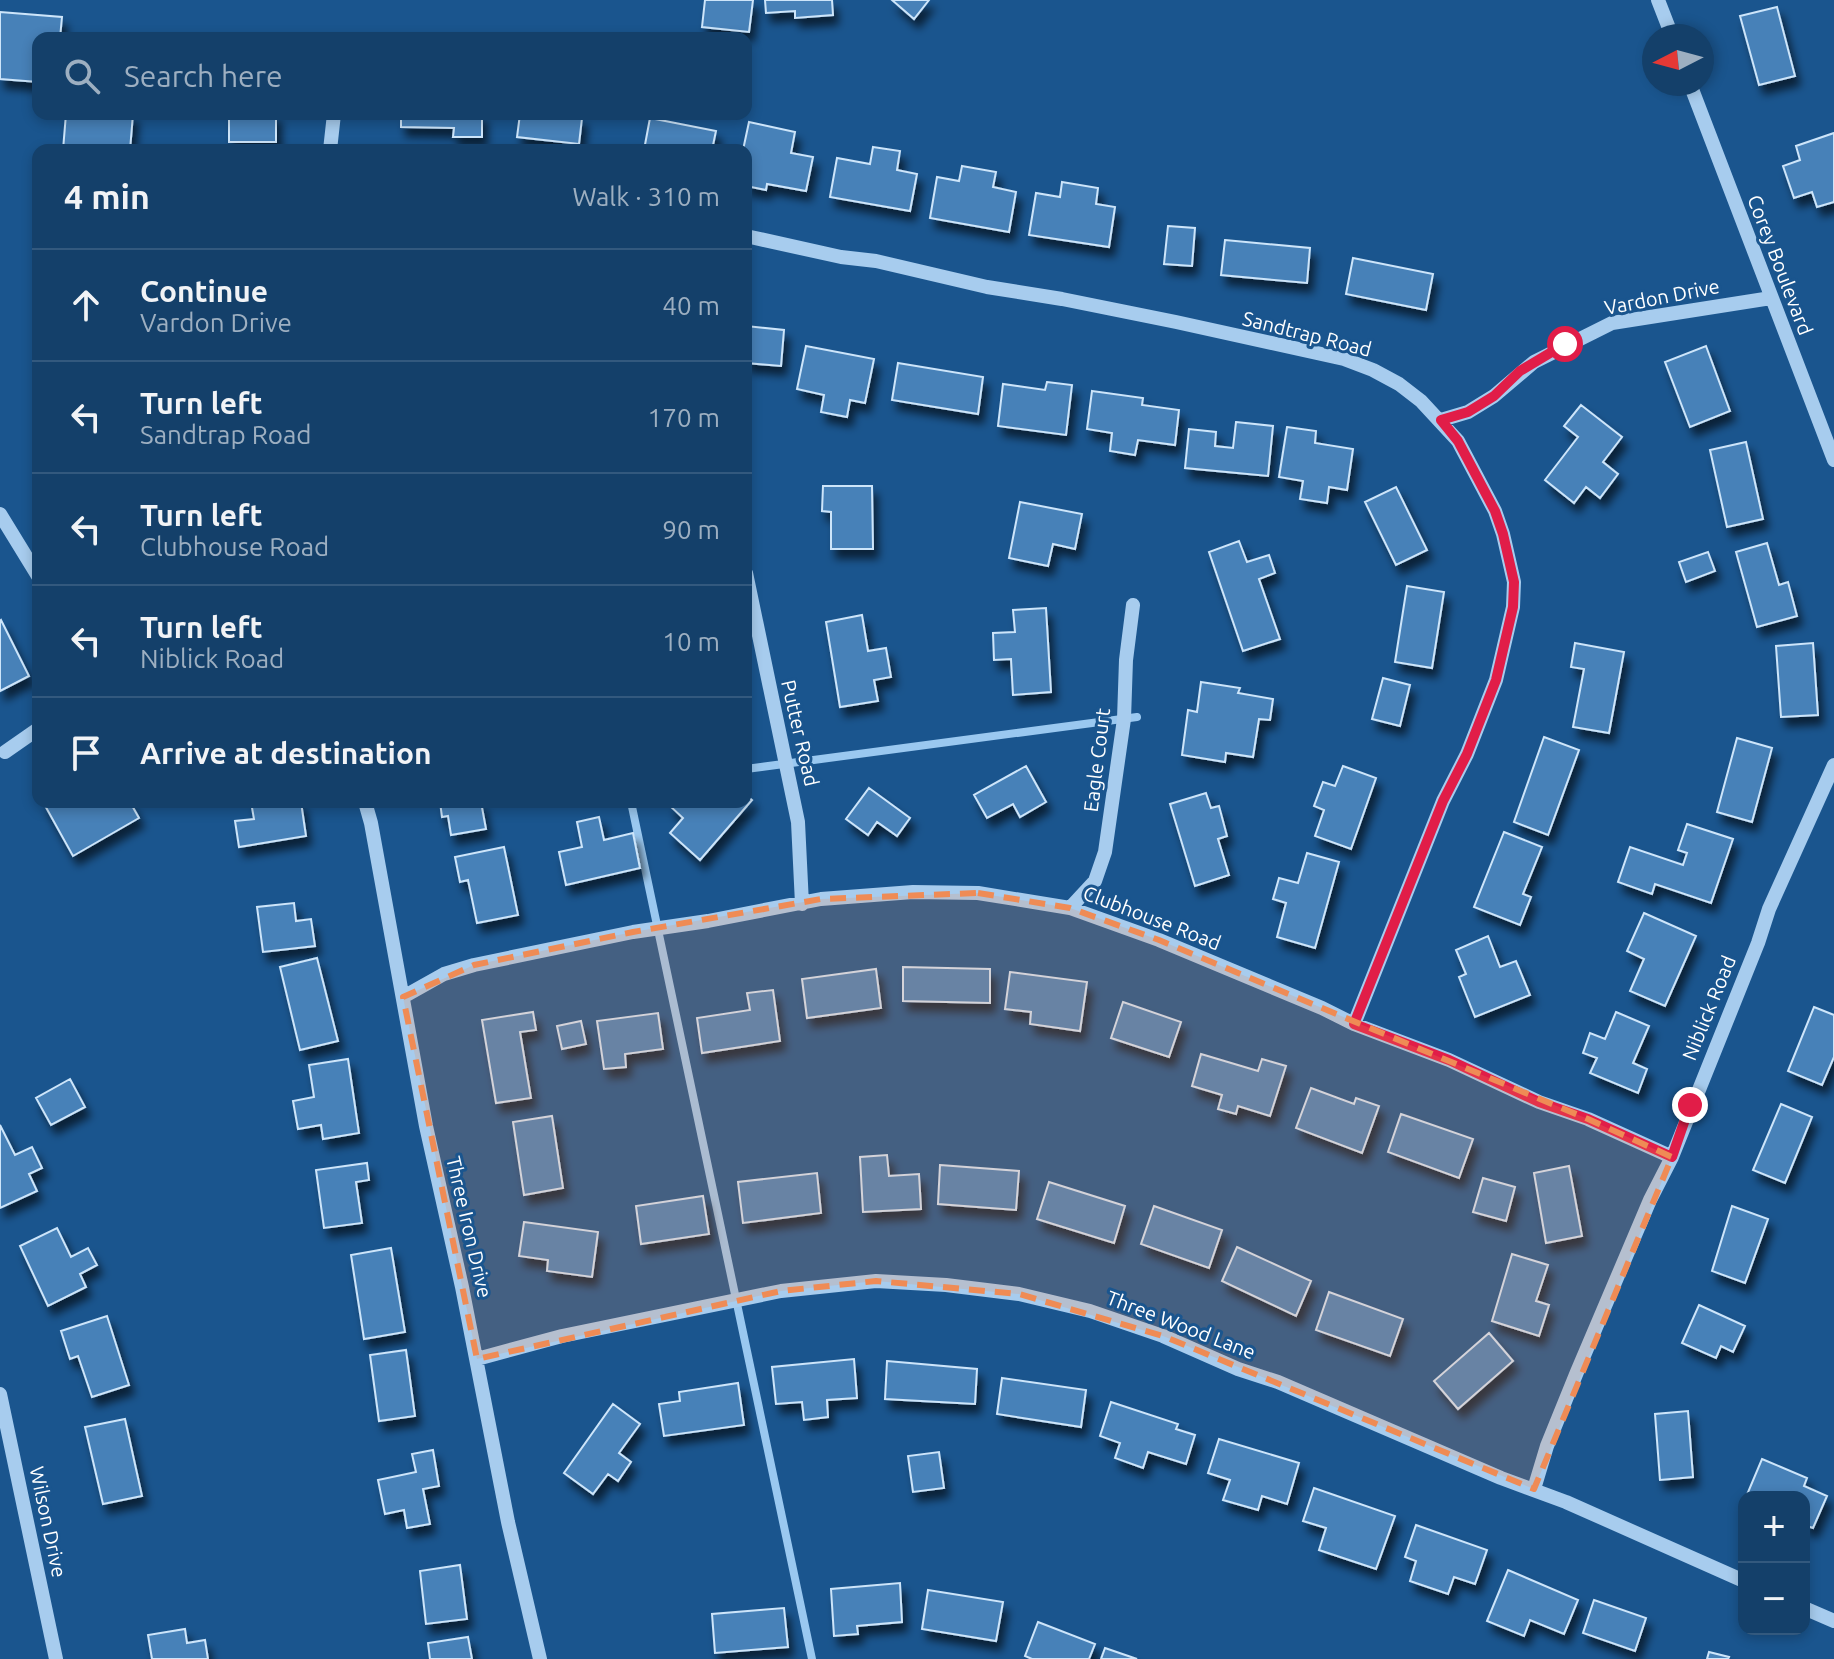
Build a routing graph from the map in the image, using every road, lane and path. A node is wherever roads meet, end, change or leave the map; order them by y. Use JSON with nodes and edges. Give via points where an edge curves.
{"nodes":[{"id":1,"x":1658,"y":0,"type":"edge"},
{"id":2,"x":1667,"y":24,"type":"edge"},
{"id":3,"x":1695,"y":96,"type":"edge"},
{"id":4,"x":333,"y":120,"type":"edge"},
{"id":5,"x":331,"y":144,"type":"edge"},
{"id":6,"x":752,"y":237,"type":"edge"},
{"id":7,"x":1771,"y":298,"type":"junction"},
{"id":8,"x":1441,"y":420,"type":"junction"},
{"id":9,"x":1834,"y":460,"type":"edge"},
{"id":10,"x":0,"y":514,"type":"edge"},
{"id":11,"x":32,"y":566,"type":"edge"},
{"id":12,"x":752,"y":602,"type":"edge"},
{"id":13,"x":1133,"y":605,"type":"dead end"},
{"id":14,"x":32,"y":733,"type":"edge"},
{"id":15,"x":5,"y":752,"type":"dead end"},
{"id":16,"x":1834,"y":765,"type":"edge"},
{"id":17,"x":367,"y":808,"type":"edge"},
{"id":18,"x":802,"y":904,"type":"junction"},
{"id":19,"x":1070,"y":908,"type":"junction"},
{"id":20,"x":403,"y":997,"type":"junction"},
{"id":21,"x":1354,"y":1024,"type":"junction"},
{"id":22,"x":1672,"y":1157,"type":"junction"},
{"id":23,"x":477,"y":1359,"type":"junction"},
{"id":24,"x":0,"y":1394,"type":"edge"},
{"id":25,"x":1534,"y":1489,"type":"junction"},
{"id":26,"x":1738,"y":1578,"type":"edge"},
{"id":27,"x":1810,"y":1611,"type":"edge"},
{"id":28,"x":1834,"y":1621,"type":"edge"},
{"id":29,"x":56,"y":1659,"type":"edge"},
{"id":30,"x":540,"y":1659,"type":"edge"}],
"edges":[{"from":1,"to":2,"type":"street"},
{"from":3,"to":7,"type":"street","name":"Corey Boulevard"},
{"from":4,"to":5,"type":"street"},
{"from":6,"to":8,"type":"street","name":"Sandtrap Road","via":[[1344,359],[1399,384]]},
{"from":7,"to":8,"type":"street","name":"Vardon Drive","via":[[1612,323],[1534,362],[1468,412]]},
{"from":7,"to":9,"type":"street","name":"Corey Boulevard"},
{"from":8,"to":21,"type":"street","name":"Sandtrap Road","via":[[1495,511],[1514,582],[1513,607],[1496,680]]},
{"from":10,"to":11,"type":"street"},
{"from":12,"to":18,"type":"street","name":"Putter Road","via":[[798,822]]},
{"from":13,"to":19,"type":"street","name":"Eagle Court","via":[[1105,852],[1095,881]]},
{"from":14,"to":15,"type":"street"},
{"from":16,"to":22,"type":"street","name":"Niblick Road","via":[[1769,909]]},
{"from":17,"to":20,"type":"street","name":"Three Iron Drive"},
{"from":18,"to":19,"type":"street","name":"Clubhouse Road","via":[[945,891]]},
{"from":18,"to":20,"type":"street","name":"Clubhouse Road","via":[[474,965],[436,977]]},
{"from":19,"to":21,"type":"street","name":"Clubhouse Road","via":[[1255,979]]},
{"from":20,"to":23,"type":"street","name":"Three Iron Drive"},
{"from":21,"to":22,"type":"street","name":"Clubhouse Road"},
{"from":22,"to":25,"type":"street","name":"Niblick Road","via":[[1577,1372]]},
{"from":23,"to":25,"type":"street","name":"Three Wood Lane","via":[[781,1291],[876,1281],[946,1285],[1019,1294],[1163,1336]]},
{"from":23,"to":30,"type":"street","name":"Three Iron Drive"},
{"from":24,"to":29,"type":"street","name":"Wilson Drive"},
{"from":25,"to":26,"type":"street","name":"Three Wood Lane"},
{"from":27,"to":28,"type":"street"}]}
